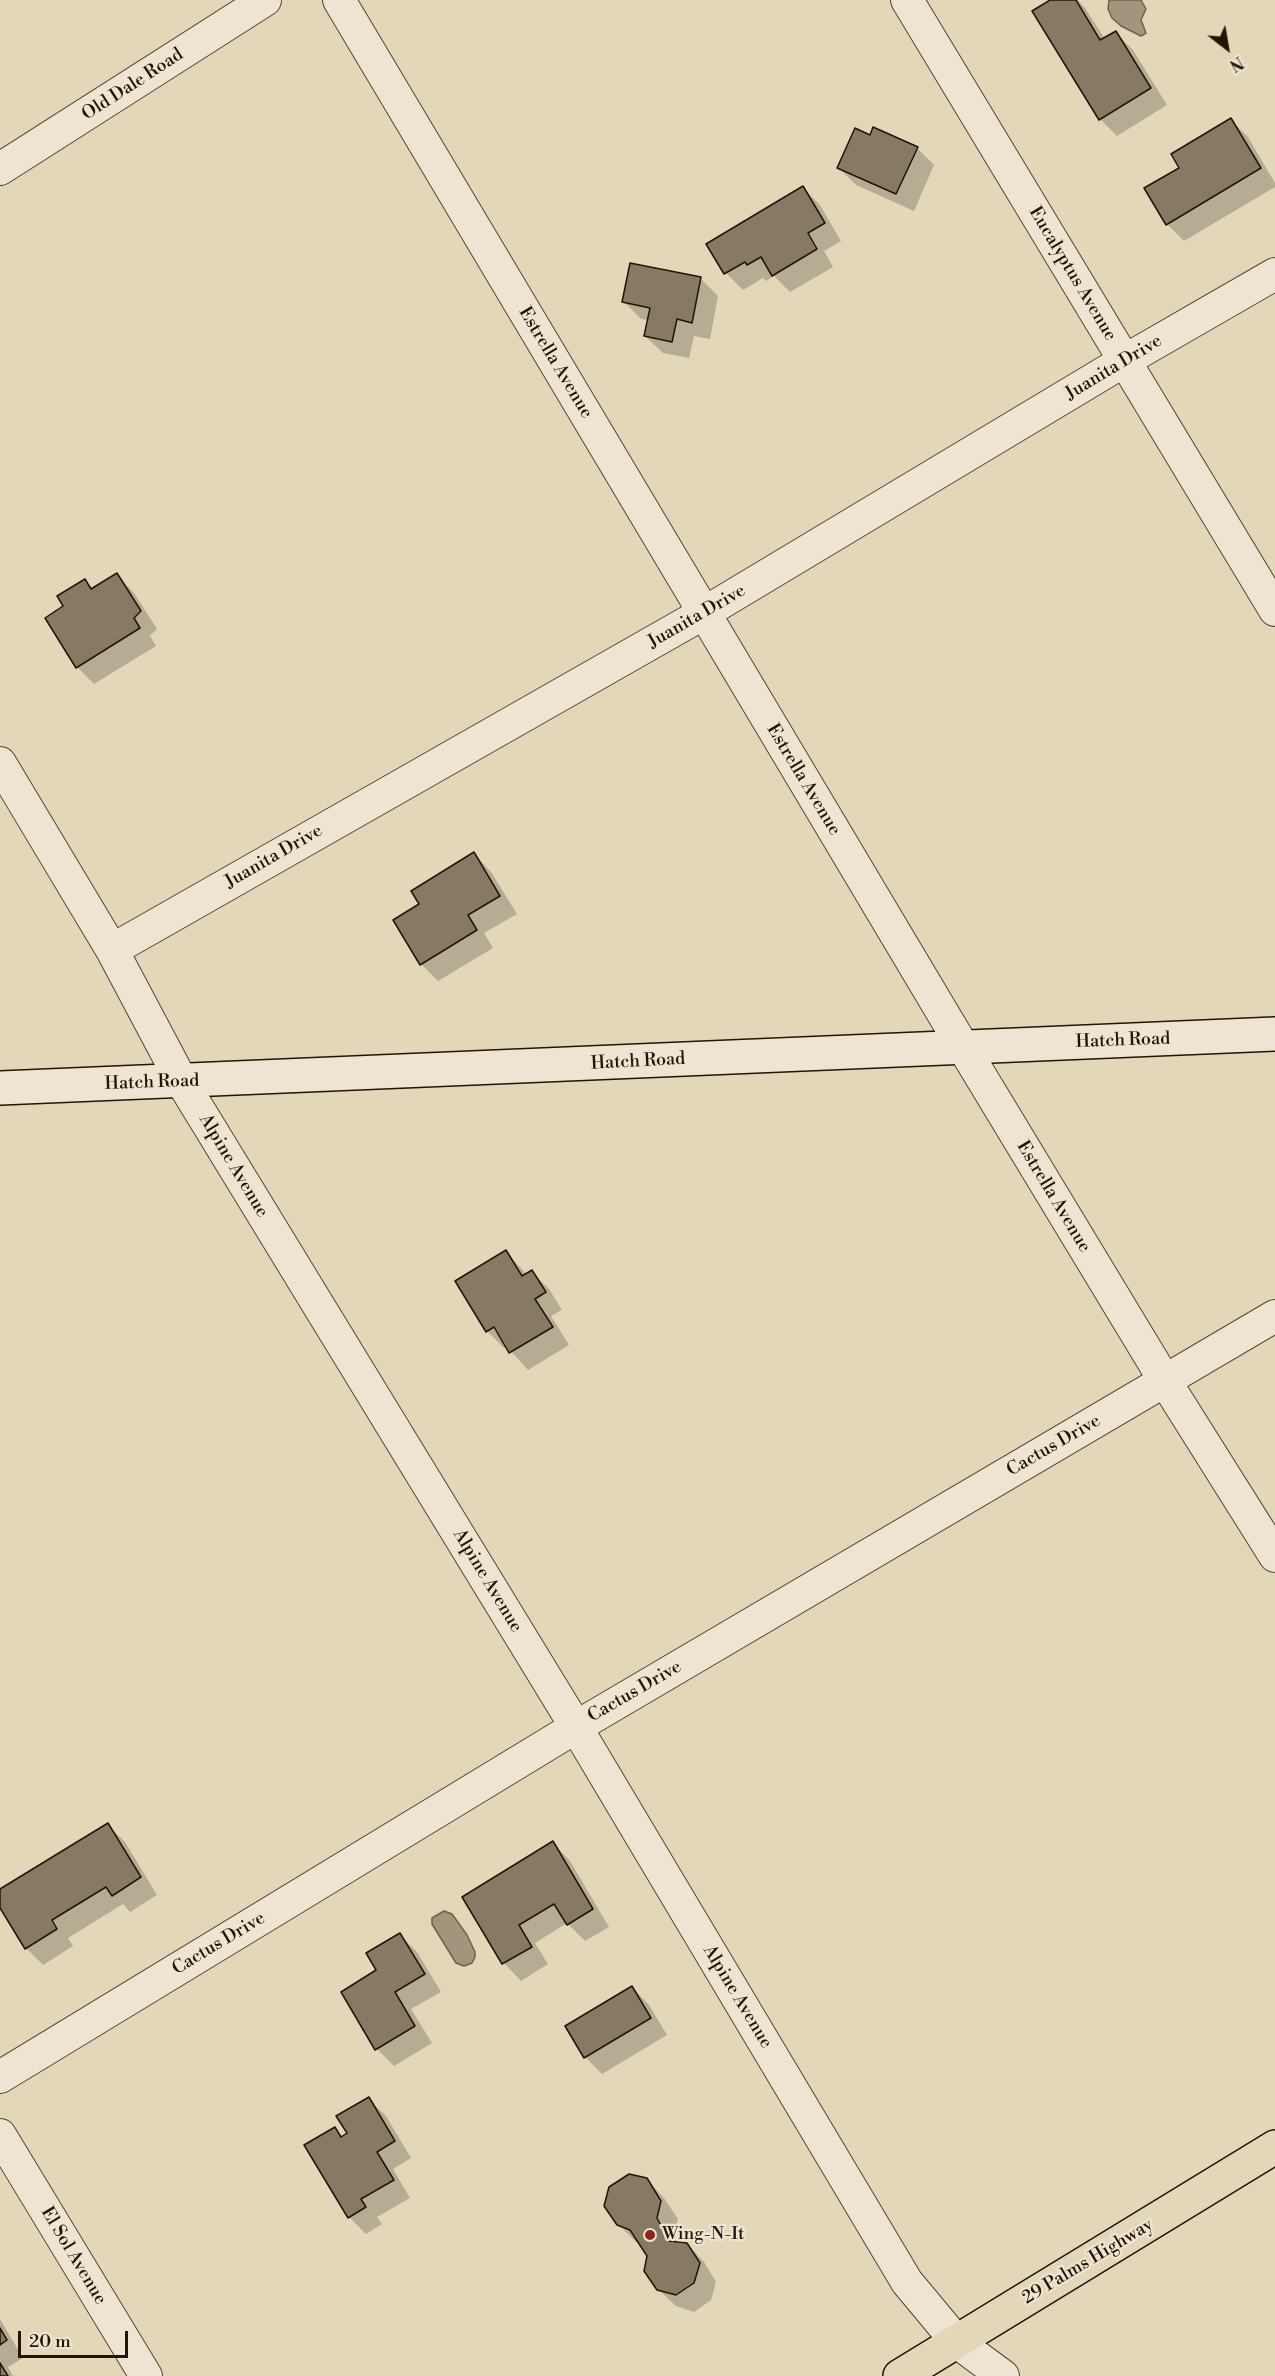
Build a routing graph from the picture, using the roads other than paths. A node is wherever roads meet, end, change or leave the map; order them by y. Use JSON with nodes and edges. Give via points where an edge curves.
{"nodes":[{"id":1,"x":266,"y":0,"type":"edge"},
{"id":2,"x":339,"y":0,"type":"edge"},
{"id":3,"x":907,"y":0,"type":"edge"},
{"id":4,"x":0,"y":169,"type":"edge"},
{"id":5,"x":1275,"y":274,"type":"edge"},
{"id":6,"x":1124,"y":361,"type":"junction"},
{"id":7,"x":1275,"y":610,"type":"edge"},
{"id":8,"x":704,"y":614,"type":"junction"},
{"id":9,"x":0,"y":763,"type":"edge"},
{"id":10,"x":112,"y":950,"type":"junction"},
{"id":11,"x":1275,"y":1034,"type":"edge"},
{"id":12,"x":963,"y":1047,"type":"junction"},
{"id":13,"x":182,"y":1082,"type":"junction"},
{"id":14,"x":0,"y":1088,"type":"edge"},
{"id":15,"x":1275,"y":1316,"type":"edge"},
{"id":16,"x":1165,"y":1381,"type":"junction"},
{"id":17,"x":1275,"y":1556,"type":"edge"},
{"id":18,"x":576,"y":1727,"type":"junction"},
{"id":19,"x":0,"y":2077,"type":"edge"},
{"id":20,"x":0,"y":2135,"type":"edge"},
{"id":21,"x":1275,"y":2148,"type":"edge"},
{"id":22,"x":957,"y":2342,"type":"junction"},
{"id":23,"x":146,"y":2376,"type":"edge"},
{"id":24,"x":900,"y":2376,"type":"edge"},
{"id":25,"x":1003,"y":2376,"type":"edge"}],
"edges":[{"from":1,"to":4,"type":"street","name":"Old Dale Road"},
{"from":2,"to":8,"type":"street","name":"Estrella Avenue"},
{"from":3,"to":6,"type":"street","name":"Eucalyptus Avenue"},
{"from":5,"to":6,"type":"street","name":"Juanita Drive"},
{"from":6,"to":7,"type":"street","name":"Eucalyptus Avenue"},
{"from":6,"to":8,"type":"street","name":"Juanita Drive"},
{"from":8,"to":10,"type":"street","name":"Juanita Drive"},
{"from":8,"to":12,"type":"street","name":"Estrella Avenue"},
{"from":9,"to":10,"type":"street","name":"Alpine Avenue"},
{"from":10,"to":13,"type":"street","name":"Alpine Avenue"},
{"from":11,"to":12,"type":"street","name":"Hatch Road"},
{"from":12,"to":13,"type":"street","name":"Hatch Road"},
{"from":12,"to":16,"type":"street","name":"Estrella Avenue"},
{"from":13,"to":14,"type":"street","name":"Hatch Road"},
{"from":13,"to":18,"type":"street","name":"Alpine Avenue"},
{"from":15,"to":16,"type":"street","name":"Cactus Drive"},
{"from":16,"to":17,"type":"street","name":"Estrella Avenue"},
{"from":16,"to":18,"type":"street","name":"Cactus Drive"},
{"from":18,"to":19,"type":"street","name":"Cactus Drive"},
{"from":18,"to":22,"type":"street","name":"Alpine Avenue","via":[[907,2282]]},
{"from":20,"to":23,"type":"street","name":"El Sol Avenue"},
{"from":21,"to":22,"type":"main road","name":"29 Palms Highway"},
{"from":22,"to":24,"type":"main road","name":"29 Palms Highway"},
{"from":22,"to":25,"type":"street","name":"Alpine Avenue"}]}
